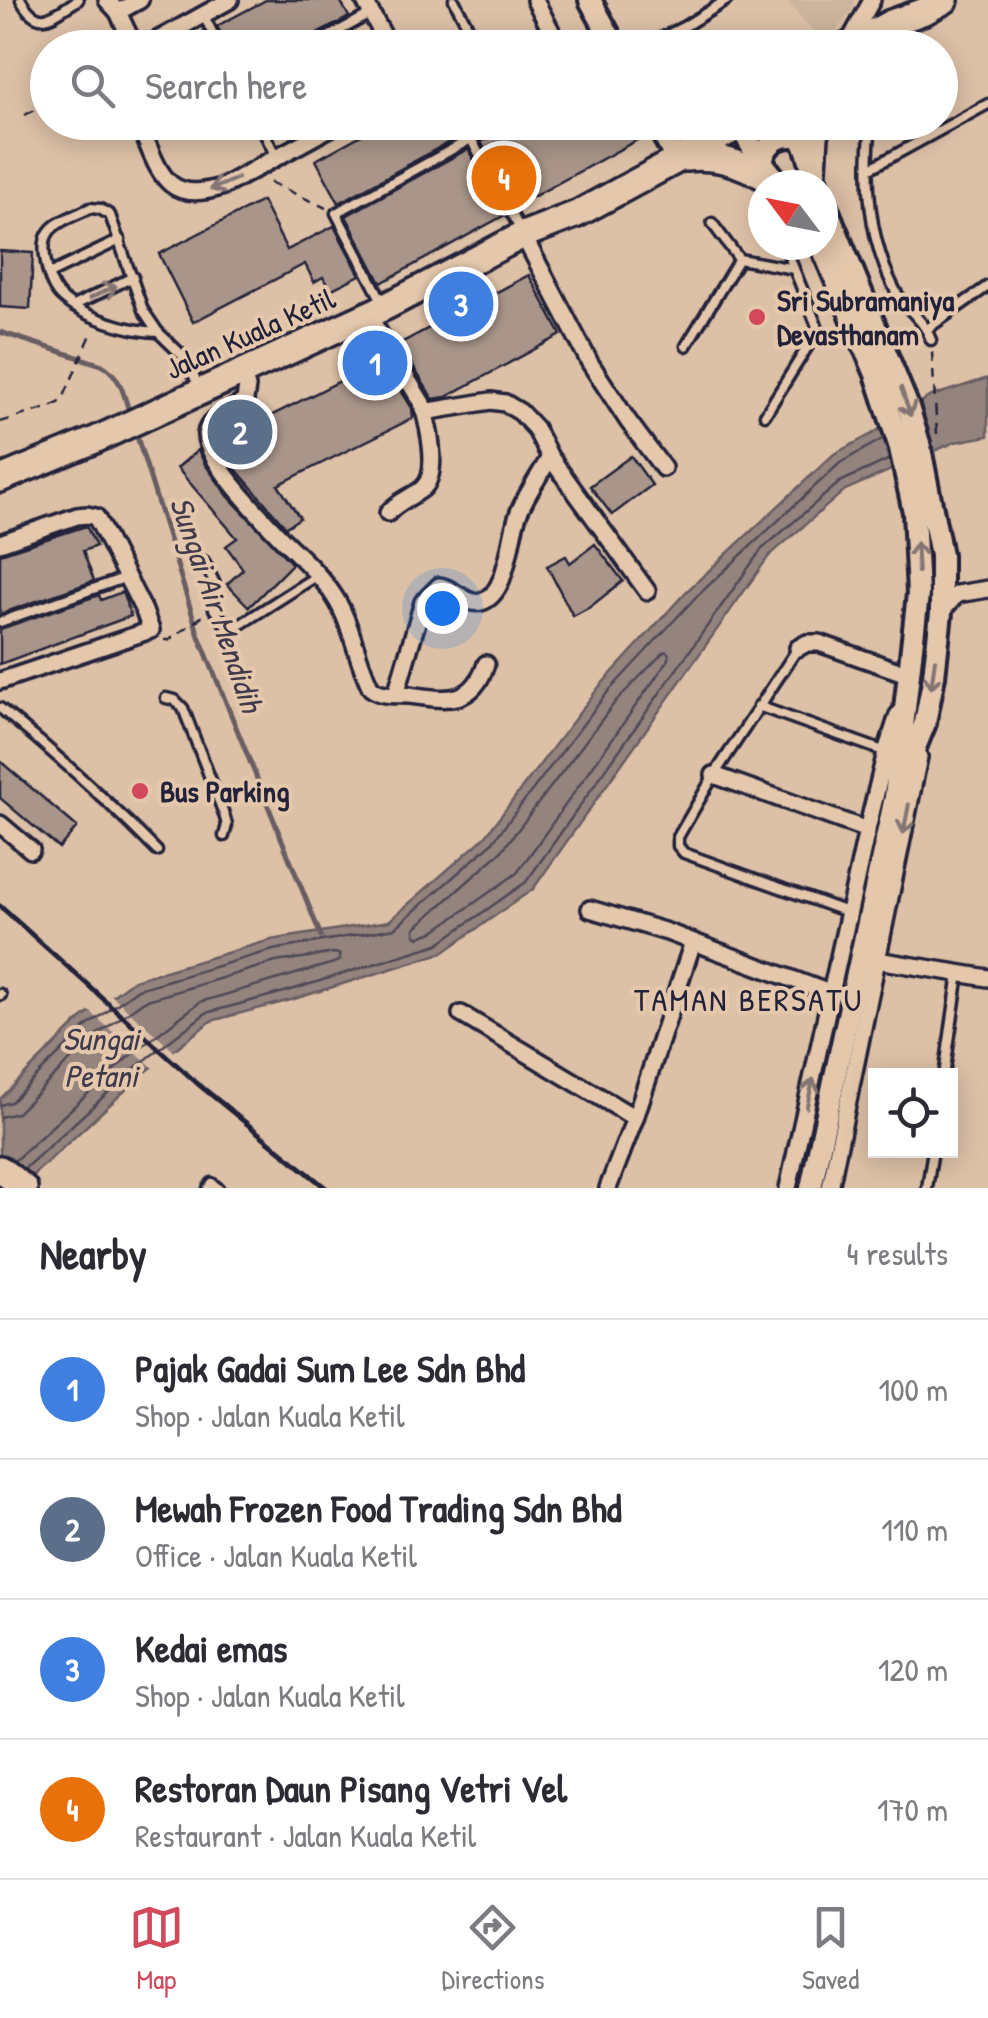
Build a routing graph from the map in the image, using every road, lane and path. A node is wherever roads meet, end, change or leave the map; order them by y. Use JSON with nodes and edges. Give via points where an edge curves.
{"nodes":[{"id":1,"x":20,"y":0,"type":"edge"},
{"id":2,"x":78,"y":0,"type":"edge"},
{"id":3,"x":140,"y":0,"type":"edge"},
{"id":4,"x":230,"y":0,"type":"edge"},
{"id":5,"x":454,"y":0,"type":"edge"},
{"id":6,"x":535,"y":0,"type":"edge"},
{"id":7,"x":590,"y":0,"type":"edge"},
{"id":8,"x":727,"y":0,"type":"edge"},
{"id":9,"x":872,"y":0,"type":"edge"},
{"id":10,"x":895,"y":2,"type":"dead end"},
{"id":11,"x":112,"y":6,"type":"edge"},
{"id":12,"x":368,"y":6,"type":"edge"},
{"id":13,"x":935,"y":6,"type":"edge"},
{"id":14,"x":203,"y":15,"type":"junction"},
{"id":15,"x":125,"y":30,"type":"edge"},
{"id":16,"x":176,"y":30,"type":"edge"},
{"id":17,"x":211,"y":30,"type":"edge"},
{"id":18,"x":334,"y":30,"type":"edge"},
{"id":19,"x":381,"y":30,"type":"edge"},
{"id":20,"x":470,"y":30,"type":"edge"},
{"id":21,"x":551,"y":30,"type":"edge"},
{"id":22,"x":606,"y":30,"type":"edge"},
{"id":23,"x":677,"y":30,"type":"edge"},
{"id":24,"x":855,"y":30,"type":"edge"},
{"id":25,"x":877,"y":30,"type":"edge"},
{"id":26,"x":904,"y":30,"type":"edge"},
{"id":27,"x":988,"y":104,"type":"edge"},
{"id":28,"x":30,"y":113,"type":"edge"},
{"id":29,"x":25,"y":115,"type":"dead end"},
{"id":30,"x":958,"y":121,"type":"edge"},
{"id":31,"x":146,"y":140,"type":"edge"},
{"id":32,"x":267,"y":140,"type":"edge"},
{"id":33,"x":310,"y":140,"type":"edge"},
{"id":34,"x":470,"y":140,"type":"edge"},
{"id":35,"x":473,"y":140,"type":"edge"},
{"id":36,"x":750,"y":140,"type":"edge"},
{"id":37,"x":775,"y":140,"type":"edge"},
{"id":38,"x":816,"y":140,"type":"edge"},
{"id":39,"x":870,"y":140,"type":"edge"},
{"id":40,"x":923,"y":140,"type":"edge"},
{"id":41,"x":667,"y":142,"type":"edge"},
{"id":42,"x":277,"y":159,"type":"junction"},
{"id":43,"x":762,"y":162,"type":"junction"},
{"id":44,"x":255,"y":170,"type":"junction"},
{"id":45,"x":753,"y":170,"type":"edge"},
{"id":46,"x":768,"y":170,"type":"edge"},
{"id":47,"x":816,"y":170,"type":"edge"},
{"id":48,"x":869,"y":170,"type":"junction"},
{"id":49,"x":336,"y":213,"type":"junction"},
{"id":50,"x":712,"y":223,"type":"dead end"},
{"id":51,"x":522,"y":235,"type":"junction"},
{"id":52,"x":120,"y":240,"type":"junction"},
{"id":53,"x":838,"y":252,"type":"edge"},
{"id":54,"x":739,"y":258,"type":"junction"},
{"id":55,"x":790,"y":260,"type":"edge"},
{"id":56,"x":831,"y":260,"type":"edge"},
{"id":57,"x":794,"y":270,"type":"junction"},
{"id":58,"x":49,"y":274,"type":"junction"},
{"id":59,"x":134,"y":278,"type":"junction"},
{"id":60,"x":847,"y":283,"type":"junction"},
{"id":61,"x":988,"y":286,"type":"edge"},
{"id":62,"x":73,"y":306,"type":"junction"},
{"id":63,"x":377,"y":311,"type":"junction"},
{"id":64,"x":927,"y":329,"type":"junction"},
{"id":65,"x":158,"y":332,"type":"junction"},
{"id":66,"x":92,"y":333,"type":"dead end"},
{"id":67,"x":930,"y":340,"type":"joint"},
{"id":68,"x":686,"y":346,"type":"dead end"},
{"id":69,"x":242,"y":372,"type":"junction"},
{"id":70,"x":200,"y":391,"type":"junction"},
{"id":71,"x":424,"y":412,"type":"junction"},
{"id":72,"x":765,"y":415,"type":"dead end"},
{"id":73,"x":0,"y":422,"type":"edge"},
{"id":74,"x":937,"y":448,"type":"dead end"},
{"id":75,"x":550,"y":457,"type":"junction"},
{"id":76,"x":663,"y":468,"type":"dead end"},
{"id":77,"x":0,"y":479,"type":"edge"},
{"id":78,"x":923,"y":510,"type":"junction"},
{"id":79,"x":388,"y":513,"type":"dead end"},
{"id":80,"x":0,"y":543,"type":"edge"},
{"id":81,"x":204,"y":561,"type":"dead end"},
{"id":82,"x":318,"y":575,"type":"junction"},
{"id":83,"x":127,"y":577,"type":"junction"},
{"id":84,"x":988,"y":589,"type":"edge"},
{"id":85,"x":646,"y":591,"type":"dead end"},
{"id":86,"x":941,"y":612,"type":"junction"},
{"id":87,"x":206,"y":614,"type":"dead end"},
{"id":88,"x":0,"y":622,"type":"edge"},
{"id":89,"x":169,"y":640,"type":"dead end"},
{"id":90,"x":798,"y":648,"type":"joint"},
{"id":91,"x":486,"y":664,"type":"dead end"},
{"id":92,"x":910,"y":675,"type":"junction"},
{"id":93,"x":0,"y":682,"type":"edge"},
{"id":94,"x":396,"y":694,"type":"junction"},
{"id":95,"x":166,"y":698,"type":"dead end"},
{"id":96,"x":907,"y":700,"type":"junction"},
{"id":97,"x":758,"y":706,"type":"junction"},
{"id":98,"x":0,"y":708,"type":"edge"},
{"id":99,"x":926,"y":724,"type":"junction"},
{"id":100,"x":886,"y":752,"type":"junction"},
{"id":101,"x":714,"y":775,"type":"junction"},
{"id":102,"x":895,"y":797,"type":"junction"},
{"id":103,"x":0,"y":824,"type":"edge"},
{"id":104,"x":867,"y":830,"type":"junction"},
{"id":105,"x":224,"y":836,"type":"dead end"},
{"id":106,"x":31,"y":850,"type":"dead end"},
{"id":107,"x":157,"y":852,"type":"dead end"},
{"id":108,"x":590,"y":908,"type":"dead end"},
{"id":109,"x":849,"y":912,"type":"junction"},
{"id":110,"x":693,"y":942,"type":"junction"},
{"id":111,"x":877,"y":960,"type":"junction"},
{"id":112,"x":959,"y":973,"type":"junction"},
{"id":113,"x":988,"y":978,"type":"edge"},
{"id":114,"x":832,"y":994,"type":"junction"},
{"id":115,"x":461,"y":1014,"type":"dead end"},
{"id":116,"x":945,"y":1068,"type":"edge"},
{"id":117,"x":635,"y":1118,"type":"junction"},
{"id":118,"x":932,"y":1158,"type":"edge"},
{"id":119,"x":0,"y":1170,"type":"edge"},
{"id":120,"x":24,"y":1188,"type":"edge"},
{"id":121,"x":208,"y":1188,"type":"edge"},
{"id":122,"x":218,"y":1188,"type":"edge"},
{"id":123,"x":608,"y":1188,"type":"edge"},
{"id":124,"x":788,"y":1188,"type":"edge"},
{"id":125,"x":811,"y":1188,"type":"edge"},
{"id":126,"x":830,"y":1188,"type":"edge"},
{"id":127,"x":927,"y":1188,"type":"edge"}],
"edges":[{"from":1,"to":2,"type":"lane","via":[[28,13],[45,20]]},
{"from":3,"to":11,"type":"street"},
{"from":4,"to":14,"type":"street"},
{"from":5,"to":20,"type":"lane"},
{"from":6,"to":21,"type":"street"},
{"from":7,"to":22,"type":"street"},
{"from":8,"to":23,"type":"lane"},
{"from":9,"to":24,"type":"street"},
{"from":10,"to":13,"type":"street","via":[[906,10]]},
{"from":11,"to":15,"type":"street"},
{"from":12,"to":18,"type":"lane"},
{"from":12,"to":19,"type":"street"},
{"from":13,"to":25,"type":"main road"},
{"from":13,"to":26,"type":"main road"},
{"from":14,"to":16,"type":"street"},
{"from":14,"to":17,"type":"lane"},
{"from":27,"to":30,"type":"lane"},
{"from":28,"to":29,"type":"path"},
{"from":44,"to":31,"type":"street","one_way":true,"via":[[206,192],[179,191],[163,176]]},
{"from":32,"to":42,"type":"lane"},
{"from":33,"to":42,"type":"street"},
{"from":34,"to":49,"type":"lane"},
{"from":35,"to":51,"type":"lane"},
{"from":36,"to":43,"type":"street"},
{"from":37,"to":43,"type":"street"},
{"from":38,"to":47,"type":"main road"},
{"from":39,"to":48,"type":"lane"},
{"from":40,"to":48,"type":"lane"},
{"from":41,"to":45,"type":"main road"},
{"from":41,"to":51,"type":"main road","name":"Jalan Kuala Ketil"},
{"from":42,"to":44,"type":"street"},
{"from":43,"to":46,"type":"street"},
{"from":44,"to":49,"type":"path"},
{"from":48,"to":64,"type":"lane","via":[[868,204],[893,286]]},
{"from":49,"to":63,"type":"lane"},
{"from":50,"to":54,"type":"lane"},
{"from":51,"to":63,"type":"main road","name":"Jalan Kuala Ketil"},
{"from":51,"to":76,"type":"street","via":[[590,363]]},
{"from":52,"to":58,"type":"lane"},
{"from":52,"to":58,"type":"lane","via":[[110,214],[90,208],[49,232]]},
{"from":52,"to":59,"type":"lane"},
{"from":53,"to":60,"type":"street"},
{"from":54,"to":57,"type":"lane"},
{"from":54,"to":68,"type":"lane"},
{"from":55,"to":57,"type":"lane"},
{"from":56,"to":60,"type":"street"},
{"from":57,"to":72,"type":"lane","via":[[816,331]]},
{"from":58,"to":62,"type":"lane"},
{"from":62,"to":59,"type":"lane","one_way":true},
{"from":59,"to":65,"type":"lane"},
{"from":60,"to":78,"type":"street"},
{"from":61,"to":64,"type":"lane"},
{"from":62,"to":65,"type":"lane","via":[[118,326]]},
{"from":63,"to":69,"type":"main road","name":"Jalan Kuala Ketil"},
{"from":63,"to":71,"type":"street"},
{"from":64,"to":67,"type":"lane"},
{"from":65,"to":70,"type":"lane","via":[[186,360]]},
{"from":66,"to":73,"type":"path","via":[[62,401]]},
{"from":67,"to":74,"type":"path"},
{"from":69,"to":70,"type":"main road","name":"Jalan Kuala Ketil"},
{"from":69,"to":82,"type":"street","via":[[244,400],[209,425],[207,441],[247,502]]},
{"from":70,"to":77,"type":"main road","name":"Jalan Kuala Ketil"},
{"from":71,"to":75,"type":"street","via":[[505,403],[535,428]]},
{"from":71,"to":79,"type":"street","via":[[431,479]]},
{"from":75,"to":85,"type":"street"},
{"from":75,"to":94,"type":"street","via":[[518,513],[494,594],[473,602],[446,586],[431,592]]},
{"from":78,"to":86,"type":"street","via":[[942,555]]},
{"from":92,"to":78,"type":"street","one_way":true},
{"from":80,"to":83,"type":"street","via":[[92,515]]},
{"from":81,"to":82,"type":"lane","via":[[215,584],[214,609],[230,631]]},
{"from":82,"to":94,"type":"street","via":[[335,597],[371,688]]},
{"from":83,"to":88,"type":"lane"},
{"from":83,"to":93,"type":"street","via":[[151,630]]},
{"from":84,"to":86,"type":"street","via":[[957,594]]},
{"from":86,"to":99,"type":"street","one_way":true},
{"from":87,"to":89,"type":"path"},
{"from":90,"to":92,"type":"street","via":[[819,643]]},
{"from":90,"to":97,"type":"lane"},
{"from":91,"to":94,"type":"street","via":[[472,691],[461,696]]},
{"from":92,"to":96,"type":"street"},
{"from":95,"to":105,"type":"lane","via":[[182,708],[224,814]]},
{"from":96,"to":100,"type":"street"},
{"from":96,"to":102,"type":"street"},
{"from":97,"to":100,"type":"lane"},
{"from":97,"to":101,"type":"lane"},
{"from":98,"to":107,"type":"lane","via":[[72,767]]},
{"from":99,"to":102,"type":"street"},
{"from":99,"to":111,"type":"street","one_way":true},
{"from":100,"to":104,"type":"street"},
{"from":101,"to":104,"type":"street"},
{"from":101,"to":109,"type":"lane","via":[[678,836],[684,853]]},
{"from":102,"to":125,"type":"street"},
{"from":103,"to":106,"type":"street"},
{"from":104,"to":109,"type":"street"},
{"from":108,"to":110,"type":"street"},
{"from":109,"to":114,"type":"street"},
{"from":110,"to":114,"type":"street"},
{"from":110,"to":117,"type":"street"},
{"from":111,"to":112,"type":"street"},
{"from":111,"to":126,"type":"street"},
{"from":112,"to":113,"type":"street"},
{"from":112,"to":116,"type":"lane"},
{"from":124,"to":114,"type":"street","one_way":true},
{"from":115,"to":117,"type":"street"},
{"from":117,"to":123,"type":"street"},
{"from":118,"to":127,"type":"lane"},
{"from":119,"to":120,"type":"main road"},
{"from":121,"to":122,"type":"lane"}]}
